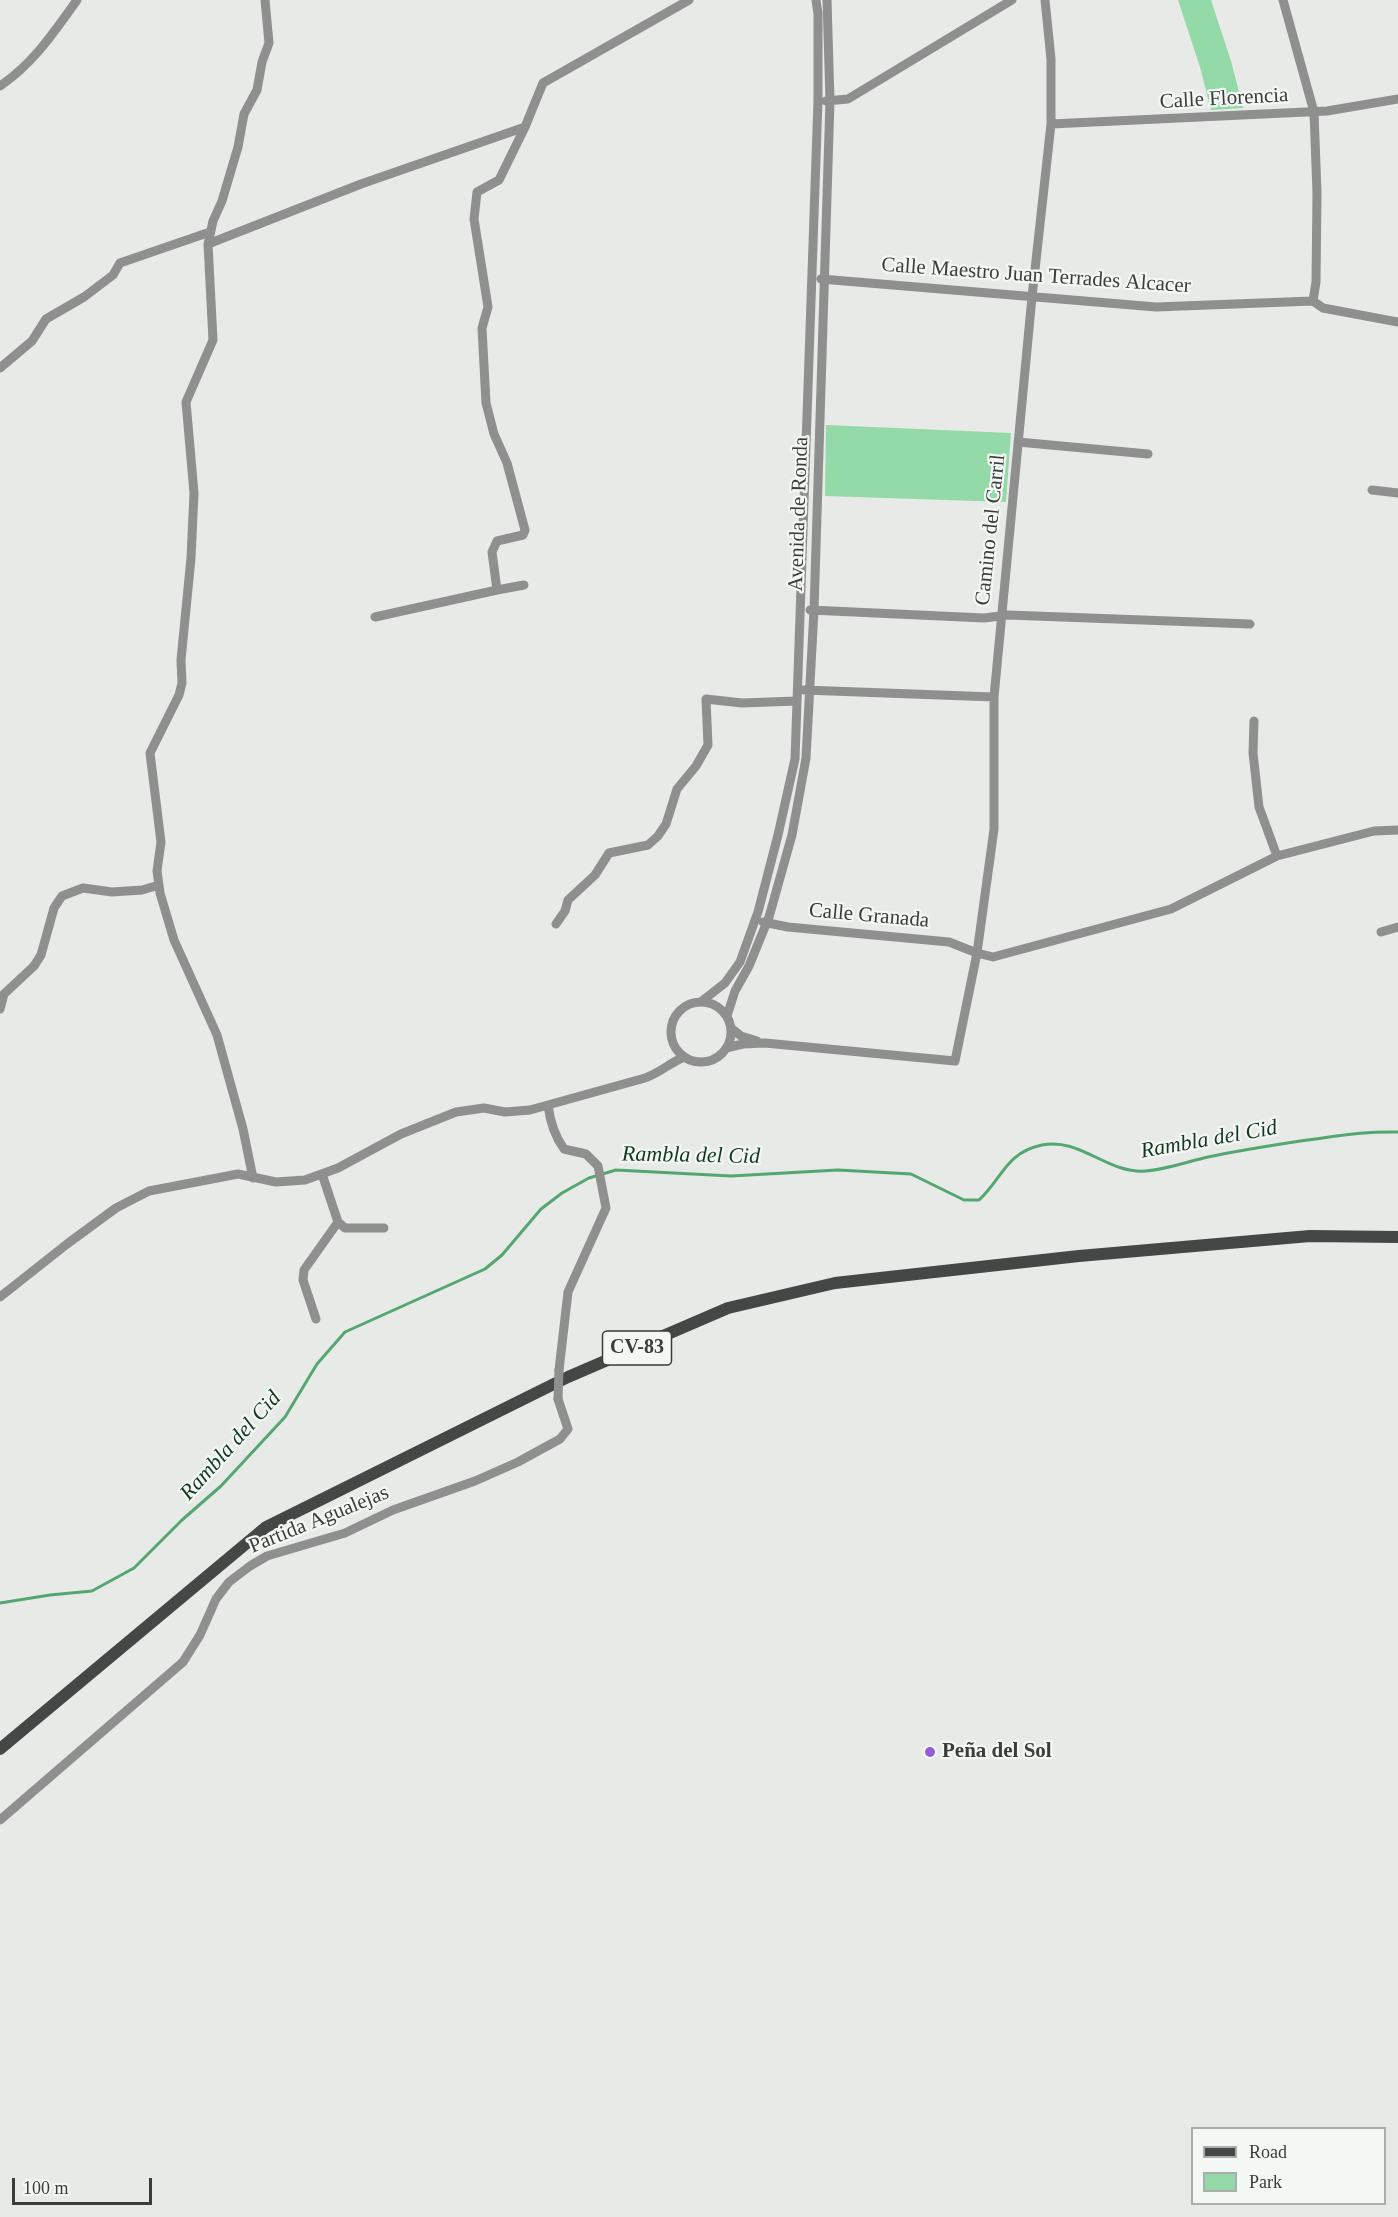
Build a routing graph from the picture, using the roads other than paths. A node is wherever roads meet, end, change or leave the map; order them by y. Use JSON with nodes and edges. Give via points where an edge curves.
{"nodes":[{"id":1,"x":77,"y":0,"type":"edge"},
{"id":2,"x":265,"y":0,"type":"edge"},
{"id":3,"x":689,"y":0,"type":"edge"},
{"id":4,"x":816,"y":0,"type":"edge"},
{"id":5,"x":827,"y":0,"type":"edge"},
{"id":6,"x":1012,"y":0,"type":"edge"},
{"id":7,"x":1045,"y":0,"type":"edge"},
{"id":8,"x":1283,"y":0,"type":"edge"},
{"id":9,"x":0,"y":86,"type":"edge"},
{"id":10,"x":1398,"y":99,"type":"edge"},
{"id":11,"x":818,"y":102,"type":"junction"},
{"id":12,"x":830,"y":102,"type":"junction"},
{"id":13,"x":1314,"y":112,"type":"junction"},
{"id":14,"x":1051,"y":124,"type":"junction"},
{"id":15,"x":525,"y":127,"type":"junction"},
{"id":16,"x":210,"y":232,"type":"junction"},
{"id":17,"x":208,"y":244,"type":"junction"},
{"id":18,"x":812,"y":279,"type":"junction"},
{"id":19,"x":825,"y":280,"type":"junction"},
{"id":20,"x":1032,"y":297,"type":"junction"},
{"id":21,"x":1313,"y":301,"type":"junction"},
{"id":22,"x":1398,"y":322,"type":"edge"},
{"id":23,"x":0,"y":368,"type":"edge"},
{"id":24,"x":1018,"y":442,"type":"junction"},
{"id":25,"x":1148,"y":454,"type":"dead end"},
{"id":26,"x":1372,"y":490,"type":"dead end"},
{"id":27,"x":1398,"y":493,"type":"edge"},
{"id":28,"x":524,"y":585,"type":"dead end"},
{"id":29,"x":497,"y":590,"type":"junction"},
{"id":30,"x":801,"y":610,"type":"junction"},
{"id":31,"x":813,"y":610,"type":"junction"},
{"id":32,"x":375,"y":617,"type":"dead end"},
{"id":33,"x":1001,"y":617,"type":"junction"},
{"id":34,"x":1250,"y":624,"type":"dead end"},
{"id":35,"x":798,"y":689,"type":"junction"},
{"id":36,"x":810,"y":690,"type":"junction"},
{"id":37,"x":994,"y":697,"type":"junction"},
{"id":38,"x":797,"y":701,"type":"junction"},
{"id":39,"x":1254,"y":721,"type":"dead end"},
{"id":40,"x":1398,"y":830,"type":"edge"},
{"id":41,"x":1277,"y":856,"type":"junction"},
{"id":42,"x":159,"y":885,"type":"junction"},
{"id":43,"x":755,"y":920,"type":"junction"},
{"id":44,"x":767,"y":923,"type":"junction"},
{"id":45,"x":556,"y":924,"type":"dead end"},
{"id":46,"x":1398,"y":927,"type":"edge"},
{"id":47,"x":1382,"y":932,"type":"dead end"},
{"id":48,"x":977,"y":953,"type":"junction"},
{"id":49,"x":702,"y":1001,"type":"junction"},
{"id":50,"x":1,"y":1002,"type":"edge"},
{"id":51,"x":727,"y":1016,"type":"junction"},
{"id":52,"x":731,"y":1028,"type":"junction"},
{"id":53,"x":765,"y":1043,"type":"junction"},
{"id":54,"x":676,"y":1048,"type":"junction"},
{"id":55,"x":726,"y":1048,"type":"junction"},
{"id":56,"x":684,"y":1057,"type":"junction"},
{"id":57,"x":669,"y":1063,"type":"junction"},
{"id":58,"x":548,"y":1105,"type":"junction"},
{"id":59,"x":322,"y":1174,"type":"junction"},
{"id":60,"x":253,"y":1178,"type":"junction"},
{"id":61,"x":338,"y":1222,"type":"junction"},
{"id":62,"x":384,"y":1228,"type":"dead end"},
{"id":63,"x":1398,"y":1238,"type":"edge"},
{"id":64,"x":0,"y":1297,"type":"edge"},
{"id":65,"x":316,"y":1319,"type":"dead end"},
{"id":66,"x":0,"y":1749,"type":"edge"},
{"id":67,"x":0,"y":1820,"type":"edge"}],
"edges":[{"from":1,"to":9,"type":"street","via":[[44,46]]},
{"from":2,"to":16,"type":"street","via":[[268,43],[257,90],[244,114],[238,147]]},
{"from":3,"to":15,"type":"street","via":[[543,83]]},
{"from":4,"to":11,"type":"street","name":"Avenida de Ronda"},
{"from":5,"to":12,"type":"street","name":"Avenida de Ronda"},
{"from":6,"to":12,"type":"street","via":[[848,99]]},
{"from":7,"to":14,"type":"street","name":"Camino del Carril","via":[[1051,59]]},
{"from":8,"to":13,"type":"street"},
{"from":10,"to":13,"type":"street","name":"Calle Florencia"},
{"from":11,"to":12,"type":"street"},
{"from":11,"to":18,"type":"street","name":"Avenida de Ronda"},
{"from":12,"to":19,"type":"street","name":"Avenida de Ronda"},
{"from":13,"to":14,"type":"street","name":"Calle Florencia"},
{"from":13,"to":21,"type":"street","via":[[1317,193]]},
{"from":14,"to":20,"type":"street","name":"Camino del Carril"},
{"from":15,"to":17,"type":"street","via":[[361,184]]},
{"from":15,"to":29,"type":"street","via":[[499,180],[477,192],[474,219],[488,307],[482,328],[486,403],[525,530],[523,535],[497,541],[493,546]]},
{"from":16,"to":17,"type":"street"},
{"from":16,"to":23,"type":"street","via":[[120,263],[113,275],[84,297],[46,319],[32,341]]},
{"from":17,"to":42,"type":"street","via":[[213,340],[186,402],[194,493],[182,683],[150,753],[161,842]]},
{"from":18,"to":19,"type":"street","name":"Calle Maestro Juan Terrades Alcacer"},
{"from":18,"to":30,"type":"street","name":"Avenida de Ronda"},
{"from":19,"to":20,"type":"street","name":"Calle Maestro Juan Terrades Alcacer"},
{"from":19,"to":31,"type":"street","name":"Avenida de Ronda"},
{"from":20,"to":21,"type":"street","name":"Calle Maestro Juan Terrades Alcacer","via":[[1156,307]]},
{"from":20,"to":24,"type":"street","name":"Camino del Carril"},
{"from":21,"to":22,"type":"street","name":"Calle Maestro Juan Terrades Alcacer","via":[[1323,308]]},
{"from":24,"to":25,"type":"street"},
{"from":24,"to":33,"type":"street","name":"Camino del Carril"},
{"from":26,"to":27,"type":"street"},
{"from":28,"to":29,"type":"street"},
{"from":29,"to":32,"type":"street"},
{"from":30,"to":31,"type":"street"},
{"from":30,"to":35,"type":"street","name":"Avenida de Ronda"},
{"from":31,"to":33,"type":"street"},
{"from":31,"to":36,"type":"street","name":"Avenida de Ronda"},
{"from":33,"to":34,"type":"street"},
{"from":33,"to":37,"type":"street","name":"Camino del Carril"},
{"from":35,"to":36,"type":"street"},
{"from":35,"to":38,"type":"street","name":"Avenida de Ronda"},
{"from":36,"to":37,"type":"street"},
{"from":36,"to":44,"type":"street","name":"Avenida de Ronda","via":[[806,758],[792,835]]},
{"from":37,"to":48,"type":"street","name":"Camino del Carril","via":[[994,829]]},
{"from":38,"to":43,"type":"street","name":"Avenida de Ronda","via":[[795,759]]},
{"from":38,"to":45,"type":"street","via":[[706,699],[708,745],[677,789],[666,824],[648,845],[609,853],[595,874],[568,900]]},
{"from":39,"to":41,"type":"street","via":[[1259,807]]},
{"from":40,"to":41,"type":"street","via":[[1374,831]]},
{"from":41,"to":48,"type":"street","via":[[1171,909],[993,957]]},
{"from":42,"to":50,"type":"street","via":[[112,892],[83,888],[62,896],[54,908],[41,955]]},
{"from":42,"to":60,"type":"street","via":[[174,940],[217,1035]]},
{"from":43,"to":44,"type":"street","name":"Calle Granada"},
{"from":43,"to":49,"type":"street","name":"Avenida de Ronda","via":[[740,962],[726,983]]},
{"from":44,"to":48,"type":"street","name":"Calle Granada","via":[[949,942]]},
{"from":44,"to":51,"type":"street","name":"Avenida de Ronda"},
{"from":46,"to":47,"type":"street"},
{"from":48,"to":53,"type":"street","name":"Camino del Carril","via":[[955,1061]]},
{"from":49,"to":51,"type":"street","via":[[716,1005]]},
{"from":49,"to":54,"type":"street","via":[[678,1011],[671,1036]]},
{"from":51,"to":52,"type":"street"},
{"from":52,"to":53,"type":"street","via":[[741,1036]]},
{"from":52,"to":55,"type":"street"},
{"from":53,"to":55,"type":"street"},
{"from":54,"to":56,"type":"street"},
{"from":54,"to":57,"type":"street"},
{"from":55,"to":56,"type":"street","via":[[720,1055],[702,1062]]},
{"from":56,"to":57,"type":"street"},
{"from":57,"to":58,"type":"street","via":[[659,1073],[645,1078]]},
{"from":58,"to":59,"type":"street","via":[[506,1112],[484,1108],[456,1112],[401,1134]]},
{"from":58,"to":67,"type":"street","name":"Partida Agualejas","bridge":true,"via":[[550,1122],[564,1149],[586,1154],[598,1166],[606,1208],[568,1292],[558,1399],[568,1429],[560,1439],[475,1482],[393,1510],[345,1533],[267,1556],[241,1573],[216,1599],[183,1662]]},
{"from":59,"to":60,"type":"street","via":[[296,1181]]},
{"from":59,"to":61,"type":"street"},
{"from":60,"to":64,"type":"street","via":[[238,1174],[149,1191],[116,1208]]},
{"from":61,"to":62,"type":"street","via":[[345,1228]]},
{"from":61,"to":65,"type":"street","via":[[304,1270],[303,1280]]},
{"from":63,"to":66,"type":"main road","number":"CV-83","via":[[1310,1236],[1079,1256],[846,1281],[728,1308],[568,1377],[266,1527]]}]}
